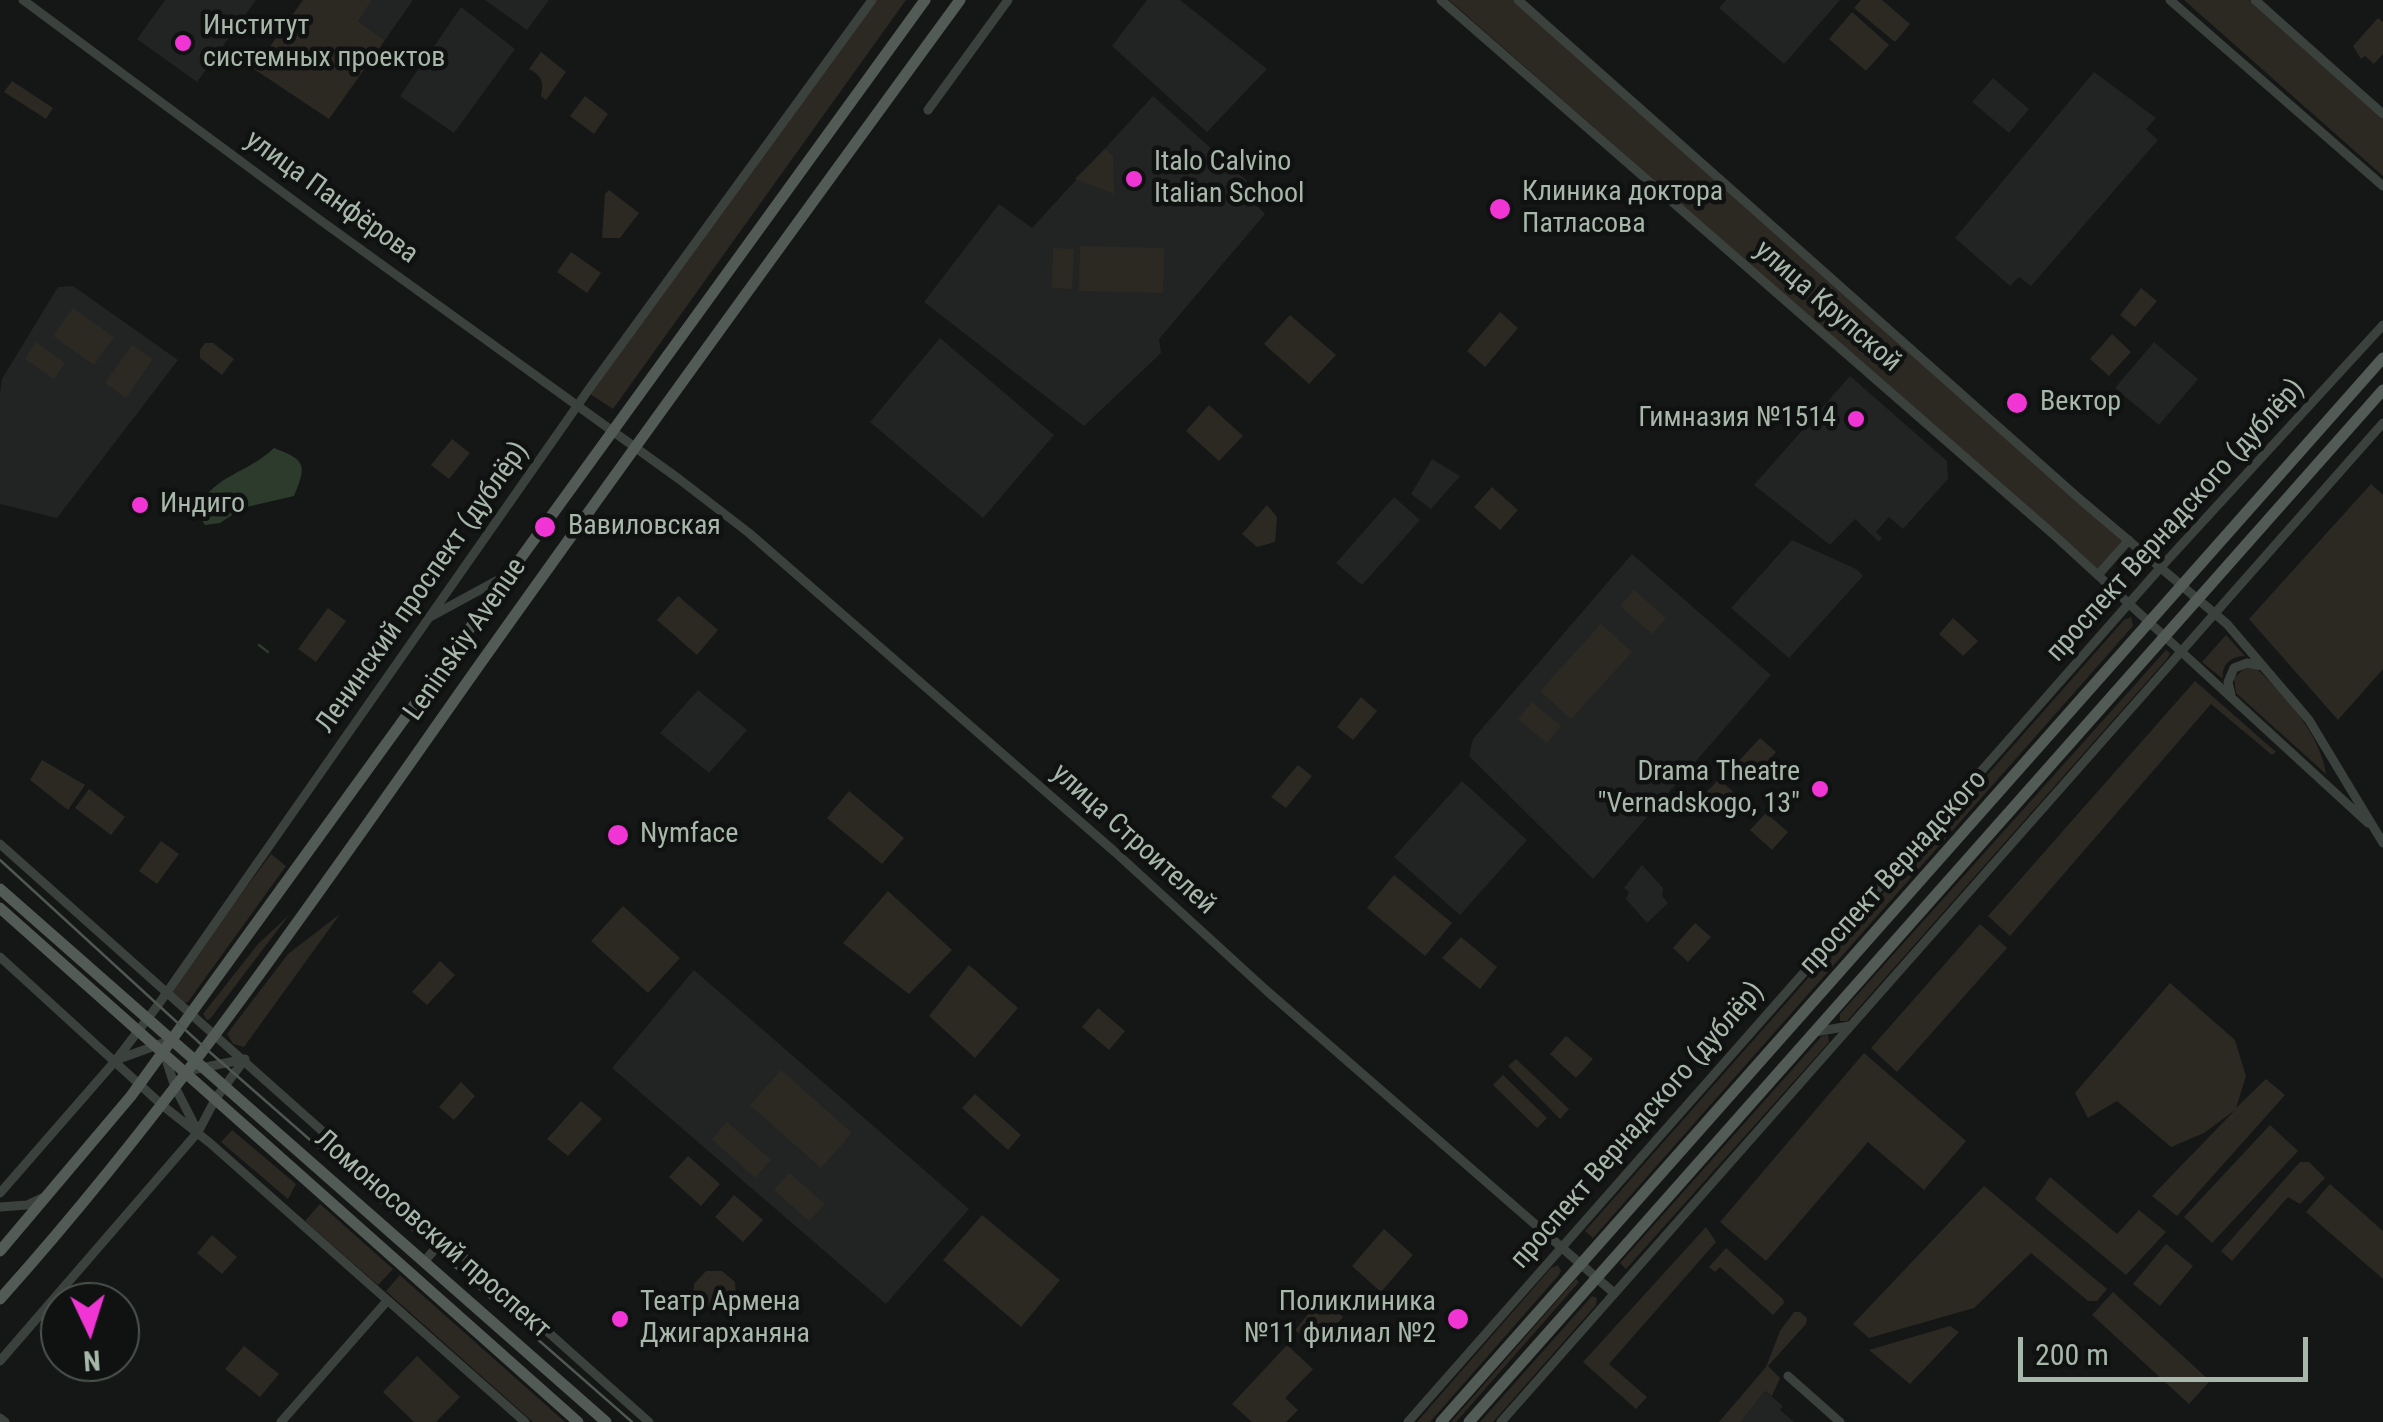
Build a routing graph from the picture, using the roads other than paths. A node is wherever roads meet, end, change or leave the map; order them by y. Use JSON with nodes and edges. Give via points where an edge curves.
{"nodes":[{"id":1,"x":23,"y":0,"type":"edge"},
{"id":2,"x":872,"y":0,"type":"edge"},
{"id":3,"x":926,"y":0,"type":"edge"},
{"id":4,"x":960,"y":0,"type":"edge"},
{"id":5,"x":1008,"y":0,"type":"edge"},
{"id":6,"x":1440,"y":0,"type":"edge"},
{"id":7,"x":1518,"y":0,"type":"edge"},
{"id":8,"x":2170,"y":0,"type":"edge"},
{"id":9,"x":2255,"y":0,"type":"edge"},
{"id":10,"x":928,"y":110,"type":"dead end"},
{"id":11,"x":2383,"y":114,"type":"edge"},
{"id":12,"x":2383,"y":186,"type":"edge"},
{"id":13,"x":2383,"y":325,"type":"edge"},
{"id":14,"x":2383,"y":358,"type":"edge"},
{"id":15,"x":2383,"y":390,"type":"edge"},
{"id":16,"x":578,"y":405,"type":"junction"},
{"id":17,"x":2383,"y":422,"type":"edge"},
{"id":18,"x":614,"y":431,"type":"junction"},
{"id":19,"x":634,"y":446,"type":"junction"},
{"id":20,"x":2129,"y":540,"type":"junction"},
{"id":21,"x":2161,"y":567,"type":"junction"},
{"id":22,"x":511,"y":572,"type":"junction"},
{"id":23,"x":2098,"y":575,"type":"junction"},
{"id":24,"x":2182,"y":585,"type":"junction"},
{"id":25,"x":2197,"y":598,"type":"junction"},
{"id":26,"x":2130,"y":603,"type":"junction"},
{"id":27,"x":2216,"y":614,"type":"junction"},
{"id":28,"x":429,"y":618,"type":"junction"},
{"id":29,"x":2150,"y":621,"type":"junction"},
{"id":30,"x":2164,"y":634,"type":"junction"},
{"id":31,"x":2182,"y":652,"type":"junction"},
{"id":32,"x":2266,"y":666,"type":"junction"},
{"id":33,"x":2232,"y":698,"type":"junction"},
{"id":34,"x":2368,"y":824,"type":"junction"},
{"id":35,"x":0,"y":844,"type":"edge"},
{"id":36,"x":2383,"y":844,"type":"edge"},
{"id":37,"x":0,"y":889,"type":"edge"},
{"id":38,"x":0,"y":908,"type":"edge"},
{"id":39,"x":0,"y":957,"type":"edge"},
{"id":40,"x":166,"y":991,"type":"junction"},
{"id":41,"x":192,"y":1013,"type":"junction"},
{"id":42,"x":143,"y":1024,"type":"junction"},
{"id":43,"x":1850,"y":1026,"type":"junction"},
{"id":44,"x":1812,"y":1032,"type":"junction"},
{"id":45,"x":215,"y":1033,"type":"junction"},
{"id":46,"x":163,"y":1045,"type":"junction"},
{"id":47,"x":245,"y":1059,"type":"junction"},
{"id":48,"x":116,"y":1060,"type":"junction"},
{"id":49,"x":200,"y":1064,"type":"junction"},
{"id":50,"x":186,"y":1072,"type":"junction"},
{"id":51,"x":140,"y":1083,"type":"junction"},
{"id":52,"x":225,"y":1086,"type":"junction"},
{"id":53,"x":175,"y":1087,"type":"junction"},
{"id":54,"x":216,"y":1098,"type":"junction"},
{"id":55,"x":162,"y":1105,"type":"junction"},
{"id":56,"x":198,"y":1132,"type":"junction"},
{"id":57,"x":0,"y":1194,"type":"edge"},
{"id":58,"x":48,"y":1194,"type":"junction"},
{"id":59,"x":0,"y":1207,"type":"edge"},
{"id":60,"x":444,"y":1238,"type":"junction"},
{"id":61,"x":1562,"y":1245,"type":"junction"},
{"id":62,"x":0,"y":1251,"type":"edge"},
{"id":63,"x":424,"y":1262,"type":"junction"},
{"id":64,"x":1582,"y":1264,"type":"junction"},
{"id":65,"x":1596,"y":1277,"type":"junction"},
{"id":66,"x":1614,"y":1293,"type":"junction"},
{"id":67,"x":0,"y":1299,"type":"edge"},
{"id":68,"x":387,"y":1301,"type":"junction"},
{"id":69,"x":471,"y":1303,"type":"junction"},
{"id":70,"x":460,"y":1316,"type":"junction"},
{"id":71,"x":0,"y":1361,"type":"edge"},
{"id":72,"x":1788,"y":1376,"type":"dead end"},
{"id":73,"x":281,"y":1422,"type":"edge"},
{"id":74,"x":525,"y":1422,"type":"edge"},
{"id":75,"x":578,"y":1422,"type":"edge"},
{"id":76,"x":606,"y":1422,"type":"edge"},
{"id":77,"x":649,"y":1422,"type":"edge"},
{"id":78,"x":1408,"y":1422,"type":"edge"},
{"id":79,"x":1441,"y":1422,"type":"edge"},
{"id":80,"x":1469,"y":1422,"type":"edge"},
{"id":81,"x":1500,"y":1422,"type":"edge"},
{"id":82,"x":1840,"y":1422,"type":"edge"}],
"edges":[{"from":1,"to":16,"type":"street","name":"улица Панфёрова"},
{"from":2,"to":16,"type":"street","name":"Ленинский проспект (дублёр)"},
{"from":3,"to":18,"type":"main road","name":"Leninskiy Avenue"},
{"from":4,"to":19,"type":"main road","name":"Leninskiy Avenue"},
{"from":5,"to":10,"type":"street"},
{"from":6,"to":23,"type":"street","name":"улица Крупской"},
{"from":7,"to":20,"type":"street","name":"улица Крупской"},
{"from":8,"to":12,"type":"street"},
{"from":9,"to":11,"type":"street"},
{"from":13,"to":21,"type":"street","name":"проспект Вернадского (дублёр)"},
{"from":14,"to":24,"type":"main road","name":"проспект Вернадского"},
{"from":15,"to":25,"type":"main road","name":"проспект Вернадского"},
{"from":16,"to":18,"type":"street","name":"улица Панфёрова"},
{"from":16,"to":28,"type":"street","name":"Ленинский проспект (дублёр)"},
{"from":17,"to":27,"type":"street"},
{"from":18,"to":19,"type":"street","name":"улица Строителей"},
{"from":18,"to":22,"type":"main road","name":"Leninskiy Avenue"},
{"from":19,"to":45,"type":"main road","name":"Leninskiy Avenue"},
{"from":19,"to":61,"type":"street","name":"улица Строителей","via":[[749,534]]},
{"from":20,"to":21,"type":"street","name":"улица Крупской"},
{"from":20,"to":23,"type":"street"},
{"from":21,"to":24,"type":"street","name":"улица Крупской"},
{"from":21,"to":26,"type":"street","name":"проспект Вернадского (дублёр)"},
{"from":22,"to":28,"type":"street"},
{"from":22,"to":41,"type":"main road","name":"Leninskiy Avenue"},
{"from":23,"to":26,"type":"street","name":"улица Крупской"},
{"from":24,"to":25,"type":"street","name":"улица Крупской"},
{"from":24,"to":29,"type":"main road","name":"проспект Вернадского"},
{"from":25,"to":27,"type":"street","name":"улица Крупской"},
{"from":25,"to":30,"type":"main road","name":"проспект Вернадского"},
{"from":26,"to":29,"type":"street","name":"улица Крупской"},
{"from":26,"to":61,"type":"street","name":"проспект Вернадского (дублёр)"},
{"from":27,"to":31,"type":"street"},
{"from":27,"to":32,"type":"street","name":"улица Крупской"},
{"from":28,"to":40,"type":"street","name":"Ленинский проспект (дублёр)"},
{"from":29,"to":30,"type":"street","name":"улица Крупской"},
{"from":29,"to":64,"type":"main road","name":"проспект Вернадского"},
{"from":30,"to":31,"type":"street","name":"улица Крупской"},
{"from":30,"to":44,"type":"main road","name":"проспект Вернадского"},
{"from":31,"to":33,"type":"street","name":"улица Крупской"},
{"from":31,"to":43,"type":"street"},
{"from":32,"to":33,"type":"street","via":[[2234,668],[2228,682]]},
{"from":32,"to":34,"type":"street","name":"улица Крупской","via":[[2309,720]]},
{"from":33,"to":34,"type":"street","name":"улица Крупской"},
{"from":34,"to":36,"type":"street"},
{"from":35,"to":40,"type":"street"},
{"from":37,"to":42,"type":"main road"},
{"from":38,"to":42,"type":"main road"},
{"from":39,"to":48,"type":"street"},
{"from":40,"to":41,"type":"street"},
{"from":40,"to":42,"type":"street","name":"Ленинский проспект (дублёр)"},
{"from":41,"to":45,"type":"street"},
{"from":41,"to":46,"type":"main road","name":"Leninskiy Avenue"},
{"from":42,"to":46,"type":"main road"},
{"from":42,"to":48,"type":"street","name":"Ленинский проспект (дублёр)"},
{"from":43,"to":44,"type":"street"},
{"from":43,"to":66,"type":"street"},
{"from":44,"to":65,"type":"main road","name":"проспект Вернадского"},
{"from":45,"to":47,"type":"street"},
{"from":45,"to":49,"type":"main road","name":"Leninskiy Avenue"},
{"from":46,"to":48,"type":"street"},
{"from":46,"to":49,"type":"main road","name":"Ломоносовский проспект"},
{"from":46,"to":50,"type":"main road","name":"Ломоносовский проспект"},
{"from":46,"to":51,"type":"main road","name":"Leninskiy Avenue"},
{"from":46,"to":53,"type":"street"},
{"from":47,"to":49,"type":"street"},
{"from":47,"to":52,"type":"street"},
{"from":47,"to":60,"type":"street"},
{"from":48,"to":51,"type":"street"},
{"from":48,"to":57,"type":"street","name":"Ленинский проспект (дублёр)"},
{"from":49,"to":50,"type":"main road","name":"Leninskiy Avenue"},
{"from":49,"to":52,"type":"main road","name":"Ломоносовский проспект"},
{"from":50,"to":53,"type":"main road","name":"Leninskiy Avenue"},
{"from":50,"to":54,"type":"main road","name":"Ломоносовский проспект"},
{"from":51,"to":55,"type":"street"},
{"from":51,"to":58,"type":"main road","name":"Leninskiy Avenue"},
{"from":52,"to":54,"type":"street"},
{"from":52,"to":63,"type":"main road","name":"Ломоносовский проспект"},
{"from":53,"to":55,"type":"main road","name":"Leninskiy Avenue"},
{"from":53,"to":56,"type":"street"},
{"from":54,"to":56,"type":"street"},
{"from":54,"to":70,"type":"main road","name":"Ломоносовский проспект"},
{"from":55,"to":56,"type":"street"},
{"from":55,"to":67,"type":"main road","name":"Leninskiy Avenue"},
{"from":56,"to":68,"type":"street"},
{"from":56,"to":71,"type":"street"},
{"from":58,"to":59,"type":"street","via":[[28,1206]]},
{"from":58,"to":62,"type":"main road","name":"Leninskiy Avenue"},
{"from":60,"to":63,"type":"street"},
{"from":60,"to":77,"type":"street"},
{"from":61,"to":64,"type":"street","name":"улица Строителей"},
{"from":61,"to":78,"type":"street","name":"проспект Вернадского (дублёр)"},
{"from":63,"to":69,"type":"main road","name":"Ломоносовский проспект"},
{"from":64,"to":65,"type":"street","name":"улица Строителей"},
{"from":64,"to":79,"type":"main road","name":"проспект Вернадского"},
{"from":65,"to":66,"type":"street","name":"улица Строителей"},
{"from":65,"to":80,"type":"main road","name":"проспект Вернадского"},
{"from":66,"to":81,"type":"street"},
{"from":68,"to":73,"type":"street"},
{"from":68,"to":74,"type":"street"},
{"from":69,"to":70,"type":"main road","via":[[460,1306]]},
{"from":69,"to":76,"type":"main road","name":"Ломоносовский проспект"},
{"from":70,"to":75,"type":"main road","name":"Ломоносовский проспект"},
{"from":72,"to":82,"type":"street"}]}
